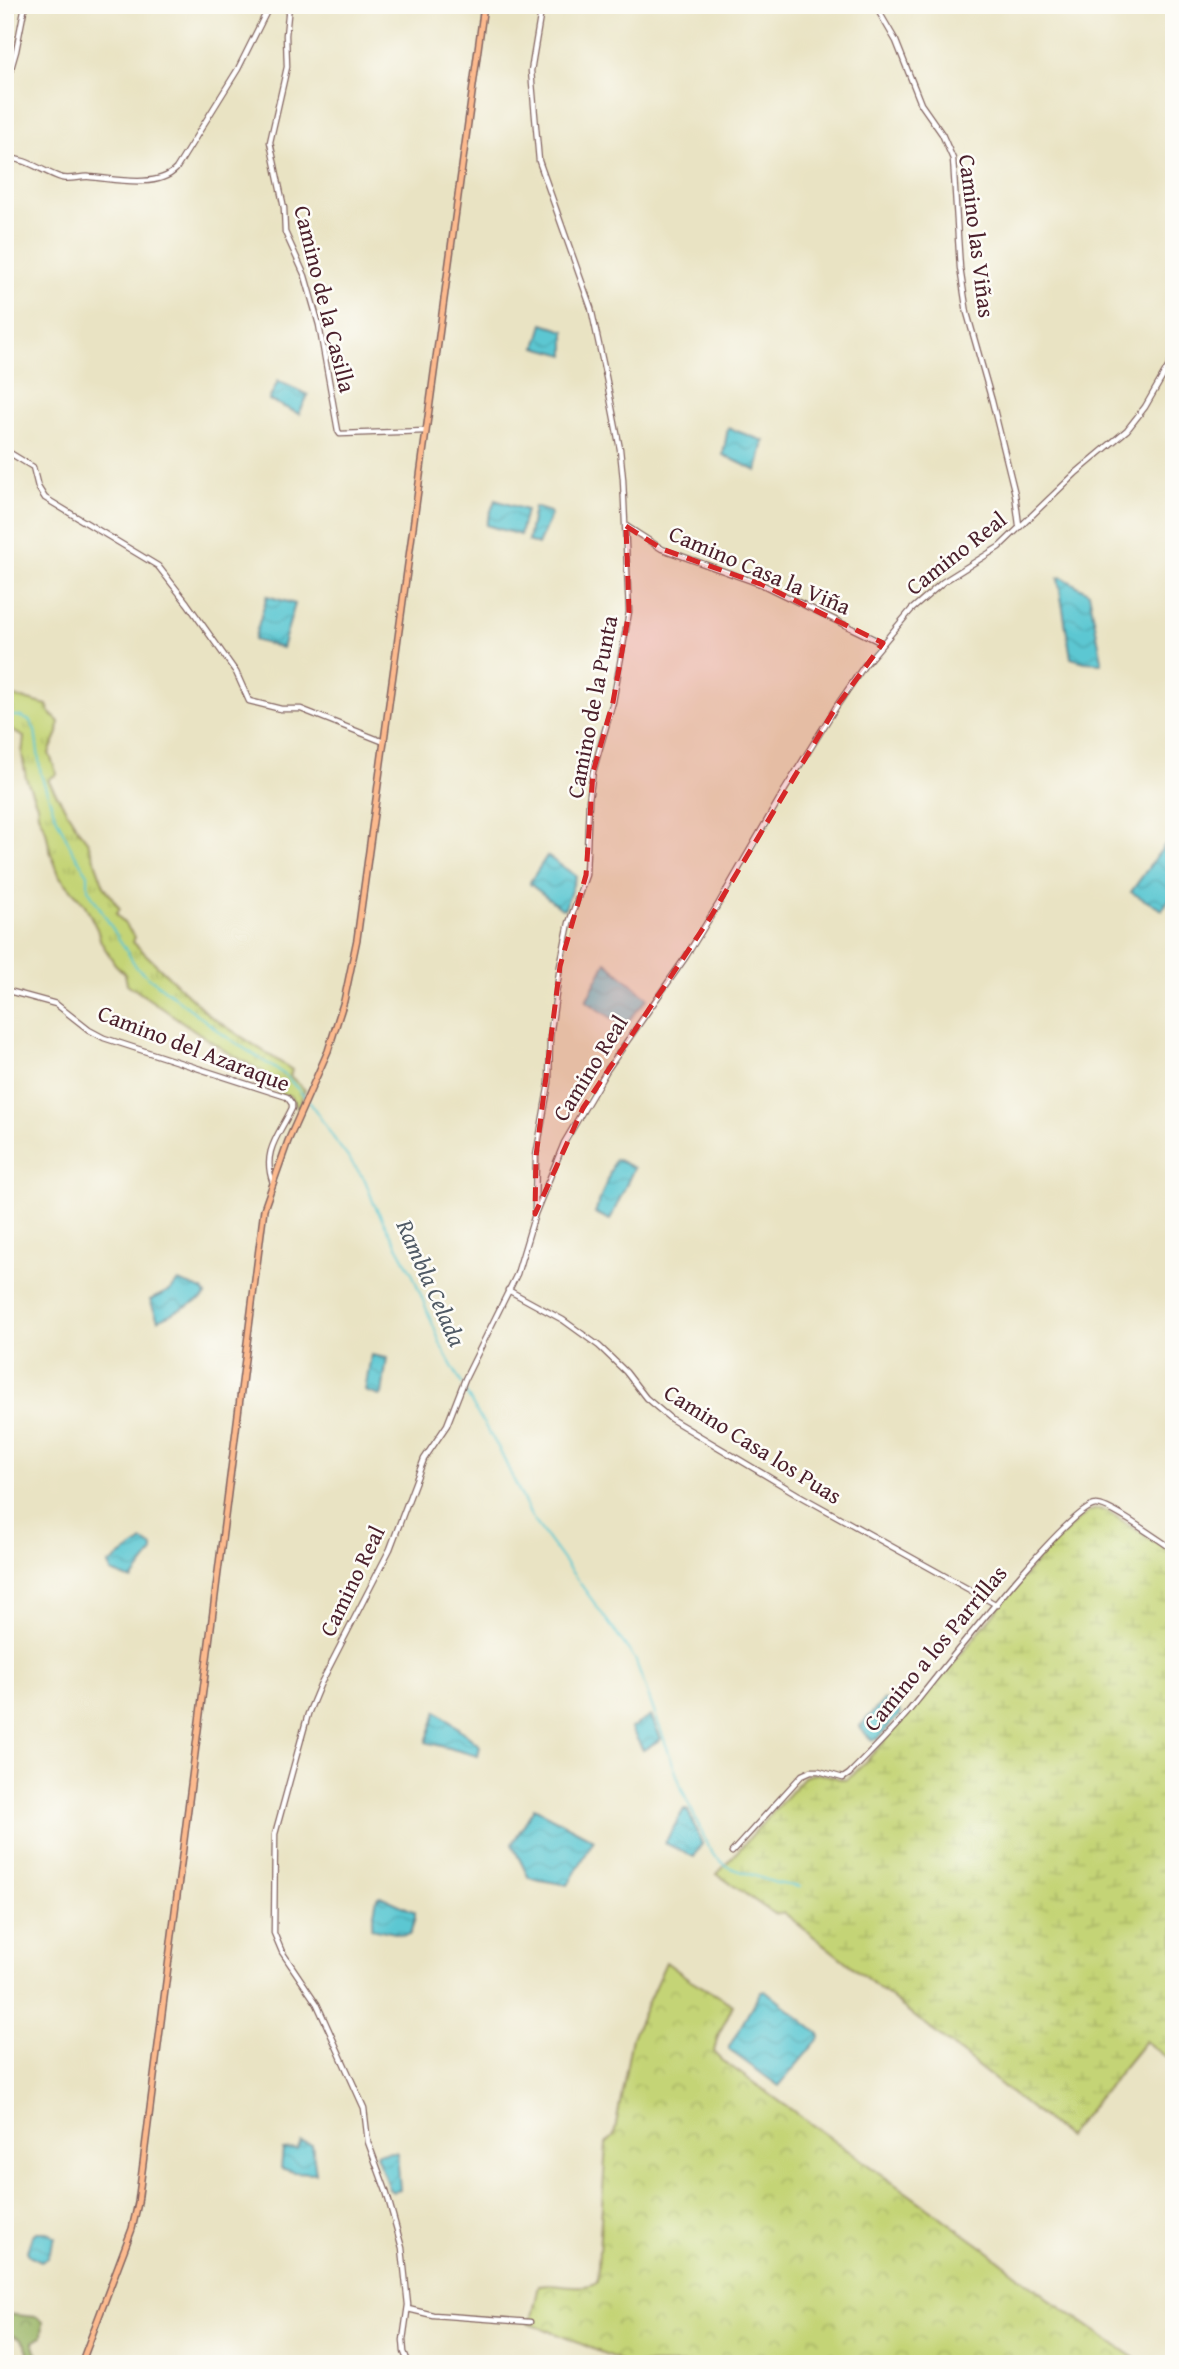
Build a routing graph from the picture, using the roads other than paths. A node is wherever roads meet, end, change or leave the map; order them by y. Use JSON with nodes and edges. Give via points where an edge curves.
{"nodes":[{"id":1,"x":25,"y":5,"type":"edge"},
{"id":2,"x":270,"y":5,"type":"edge"},
{"id":3,"x":289,"y":5,"type":"edge"},
{"id":4,"x":484,"y":5,"type":"edge"},
{"id":5,"x":542,"y":5,"type":"edge"},
{"id":6,"x":874,"y":5,"type":"edge"},
{"id":7,"x":5,"y":89,"type":"edge"},
{"id":8,"x":5,"y":158,"type":"edge"},
{"id":9,"x":1174,"y":357,"type":"edge"},
{"id":10,"x":426,"y":431,"type":"junction"},
{"id":11,"x":5,"y":450,"type":"edge"},
{"id":12,"x":1019,"y":525,"type":"junction"},
{"id":13,"x":626,"y":526,"type":"junction"},
{"id":14,"x":883,"y":643,"type":"junction"},
{"id":15,"x":384,"y":742,"type":"junction"},
{"id":16,"x":5,"y":990,"type":"edge"},
{"id":17,"x":273,"y":1184,"type":"junction"},
{"id":18,"x":535,"y":1214,"type":"junction"},
{"id":19,"x":508,"y":1290,"type":"junction"},
{"id":20,"x":1174,"y":1550,"type":"edge"},
{"id":21,"x":997,"y":1605,"type":"junction"},
{"id":22,"x":732,"y":1852,"type":"dead end"},
{"id":23,"x":408,"y":2309,"type":"junction"},
{"id":24,"x":530,"y":2322,"type":"dead end"},
{"id":25,"x":81,"y":2364,"type":"edge"},
{"id":26,"x":409,"y":2364,"type":"edge"}],
"edges":[{"from":1,"to":7,"type":"street"},
{"from":2,"to":8,"type":"street","via":[[219,100],[168,175],[125,181],[65,178],[29,162]]},
{"from":3,"to":10,"type":"street","name":"Camino de la Casilla","via":[[287,67],[270,142],[285,232],[305,276],[319,325],[338,433]]},
{"from":4,"to":10,"type":"main road"},
{"from":5,"to":13,"type":"street","name":"Camino de la Punta","via":[[531,71],[539,161],[597,331],[620,449]]},
{"from":6,"to":12,"type":"street","name":"Camino las Viñas","via":[[953,159],[967,313],[1015,494]]},
{"from":9,"to":12,"type":"street","name":"Camino Real","via":[[1127,430]]},
{"from":10,"to":15,"type":"main road"},
{"from":11,"to":15,"type":"street","via":[[33,467],[45,498],[164,572],[236,672],[249,701],[301,709]]},
{"from":12,"to":14,"type":"street","name":"Camino Real","via":[[999,547],[943,582]]},
{"from":13,"to":14,"type":"street","name":"Camino Casa la Viña","via":[[662,549],[763,585]]},
{"from":13,"to":18,"type":"street","name":"Camino de la Punta","via":[[629,612],[613,702],[593,772],[586,875],[560,966],[549,1083],[536,1156]]},
{"from":14,"to":18,"type":"street","name":"Camino Real","via":[[836,707],[704,928],[583,1108]]},
{"from":15,"to":17,"type":"main road","via":[[351,972],[328,1051]]},
{"from":16,"to":17,"type":"street","name":"Camino del Azaraque","via":[[56,1004],[104,1038],[287,1097],[292,1108],[269,1159]]},
{"from":17,"to":25,"type":"main road","via":[[264,1209],[247,1331],[138,2203]]},
{"from":18,"to":19,"type":"street","name":"Camino Real"},
{"from":19,"to":21,"type":"street","name":"Camino Casa los Puas","via":[[592,1340],[671,1419]]},
{"from":19,"to":23,"type":"street","name":"Camino Real","via":[[447,1425],[417,1474],[390,1549],[320,1685],[275,1835],[274,1933],[317,2004],[361,2101],[368,2142],[402,2248]]},
{"from":20,"to":21,"type":"street","name":"Camino a los Parrillas","via":[[1112,1510],[1094,1505],[1055,1537]]},
{"from":21,"to":22,"type":"street","name":"Camino a los Parrillas","via":[[906,1715],[849,1774],[806,1773]]},
{"from":23,"to":24,"type":"street"},
{"from":23,"to":26,"type":"street","via":[[404,2352]]}]}
